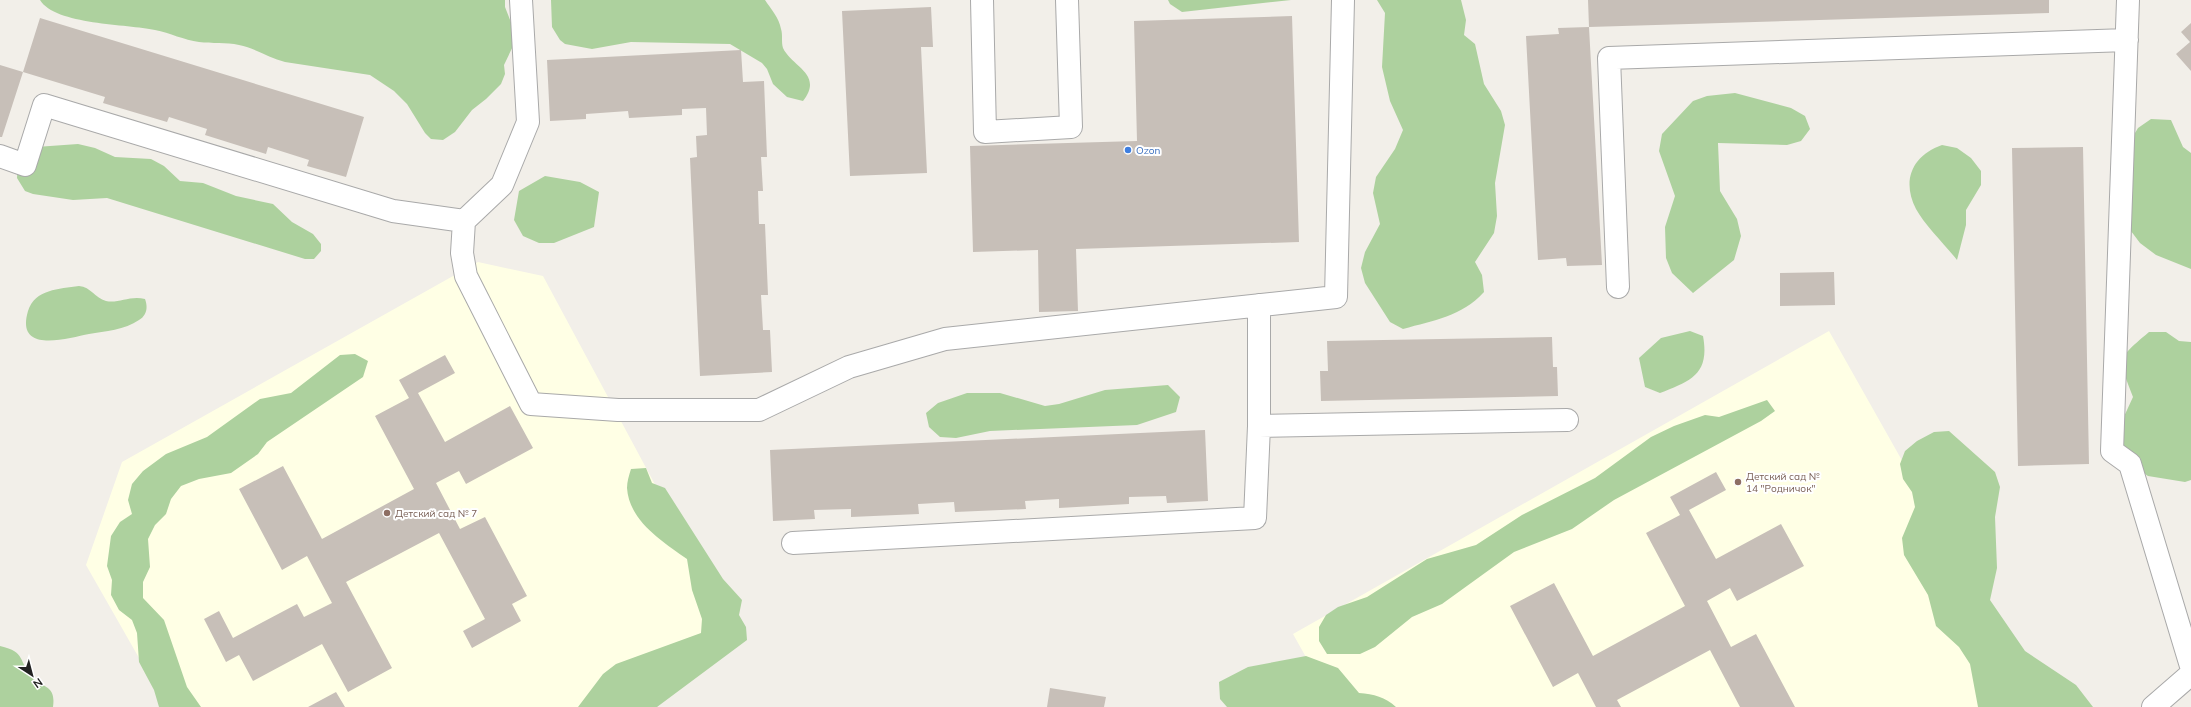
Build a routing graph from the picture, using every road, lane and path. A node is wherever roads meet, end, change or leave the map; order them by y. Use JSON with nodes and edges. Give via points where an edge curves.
{"nodes":[{"id":1,"x":521,"y":0,"type":"edge"},
{"id":2,"x":982,"y":0,"type":"edge"},
{"id":3,"x":1067,"y":0,"type":"edge"},
{"id":4,"x":1343,"y":0,"type":"edge"},
{"id":5,"x":2128,"y":0,"type":"edge"},
{"id":6,"x":2127,"y":40,"type":"junction"},
{"id":7,"x":0,"y":156,"type":"edge"},
{"id":8,"x":464,"y":221,"type":"junction"},
{"id":9,"x":1618,"y":287,"type":"dead end"},
{"id":10,"x":1259,"y":305,"type":"junction"},
{"id":11,"x":1567,"y":420,"type":"dead end"},
{"id":12,"x":1259,"y":426,"type":"junction"},
{"id":13,"x":794,"y":543,"type":"dead end"},
{"id":14,"x":2191,"y":666,"type":"edge"},
{"id":15,"x":2191,"y":674,"type":"edge"},
{"id":16,"x":2153,"y":707,"type":"edge"}],
"edges":[{"from":1,"to":8,"type":"lane","via":[[528,122],[502,185]]},
{"from":2,"to":3,"type":"lane","via":[[985,132],[1071,127]]},
{"from":4,"to":10,"type":"lane","via":[[1336,297]]},
{"from":5,"to":6,"type":"lane"},
{"from":6,"to":9,"type":"lane","via":[[1609,58]]},
{"from":6,"to":14,"type":"lane","via":[[2112,451],[2130,464]]},
{"from":7,"to":8,"type":"lane","via":[[25,165],[44,105],[393,211]]},
{"from":8,"to":10,"type":"lane","via":[[462,253],[466,276],[531,404],[618,410],[759,410],[849,367],[945,339]]},
{"from":10,"to":12,"type":"lane"},
{"from":11,"to":12,"type":"lane"},
{"from":12,"to":13,"type":"lane","via":[[1255,518]]},
{"from":15,"to":16,"type":"lane"}]}
